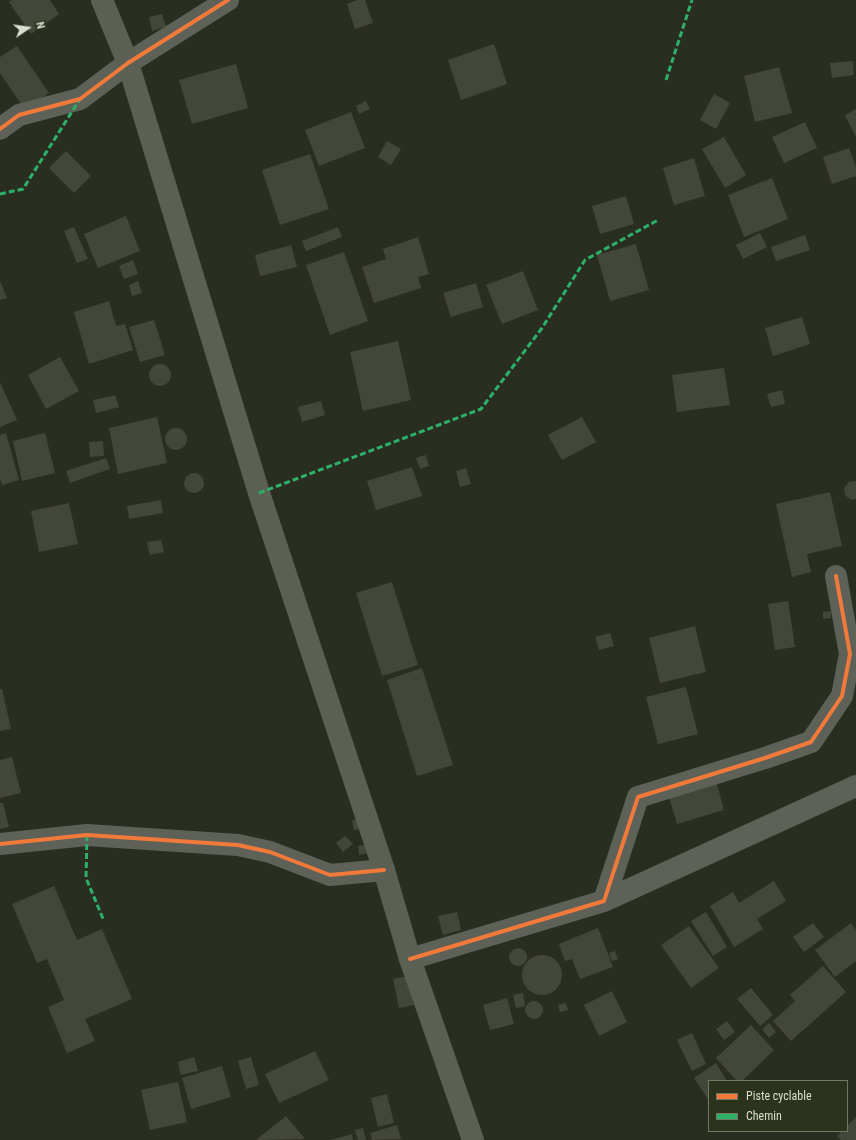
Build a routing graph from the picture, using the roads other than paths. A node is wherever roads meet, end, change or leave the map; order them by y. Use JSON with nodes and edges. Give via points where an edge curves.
{"nodes":[{"id":1,"x":102,"y":0,"type":"edge"},
{"id":2,"x":228,"y":0,"type":"edge"},
{"id":3,"x":128,"y":63,"type":"junction"},
{"id":4,"x":0,"y":129,"type":"edge"},
{"id":5,"x":836,"y":576,"type":"dead end"},
{"id":6,"x":856,"y":786,"type":"edge"},
{"id":7,"x":0,"y":844,"type":"edge"},
{"id":8,"x":384,"y":870,"type":"junction"},
{"id":9,"x":604,"y":901,"type":"junction"},
{"id":10,"x":410,"y":959,"type":"junction"},
{"id":11,"x":473,"y":1140,"type":"edge"}],
"edges":[{"from":1,"to":3,"type":"main road"},
{"from":2,"to":3,"type":"street"},
{"from":3,"to":4,"type":"street","via":[[80,99],[19,115]]},
{"from":3,"to":8,"type":"main road","via":[[259,493]]},
{"from":5,"to":9,"type":"street","via":[[850,654],[842,696],[811,742],[638,797]]},
{"from":6,"to":9,"type":"street"},
{"from":7,"to":8,"type":"street","via":[[87,834],[238,844],[270,852],[330,875]]},
{"from":8,"to":10,"type":"main road"},
{"from":9,"to":10,"type":"street"},
{"from":10,"to":11,"type":"main road"}]}
